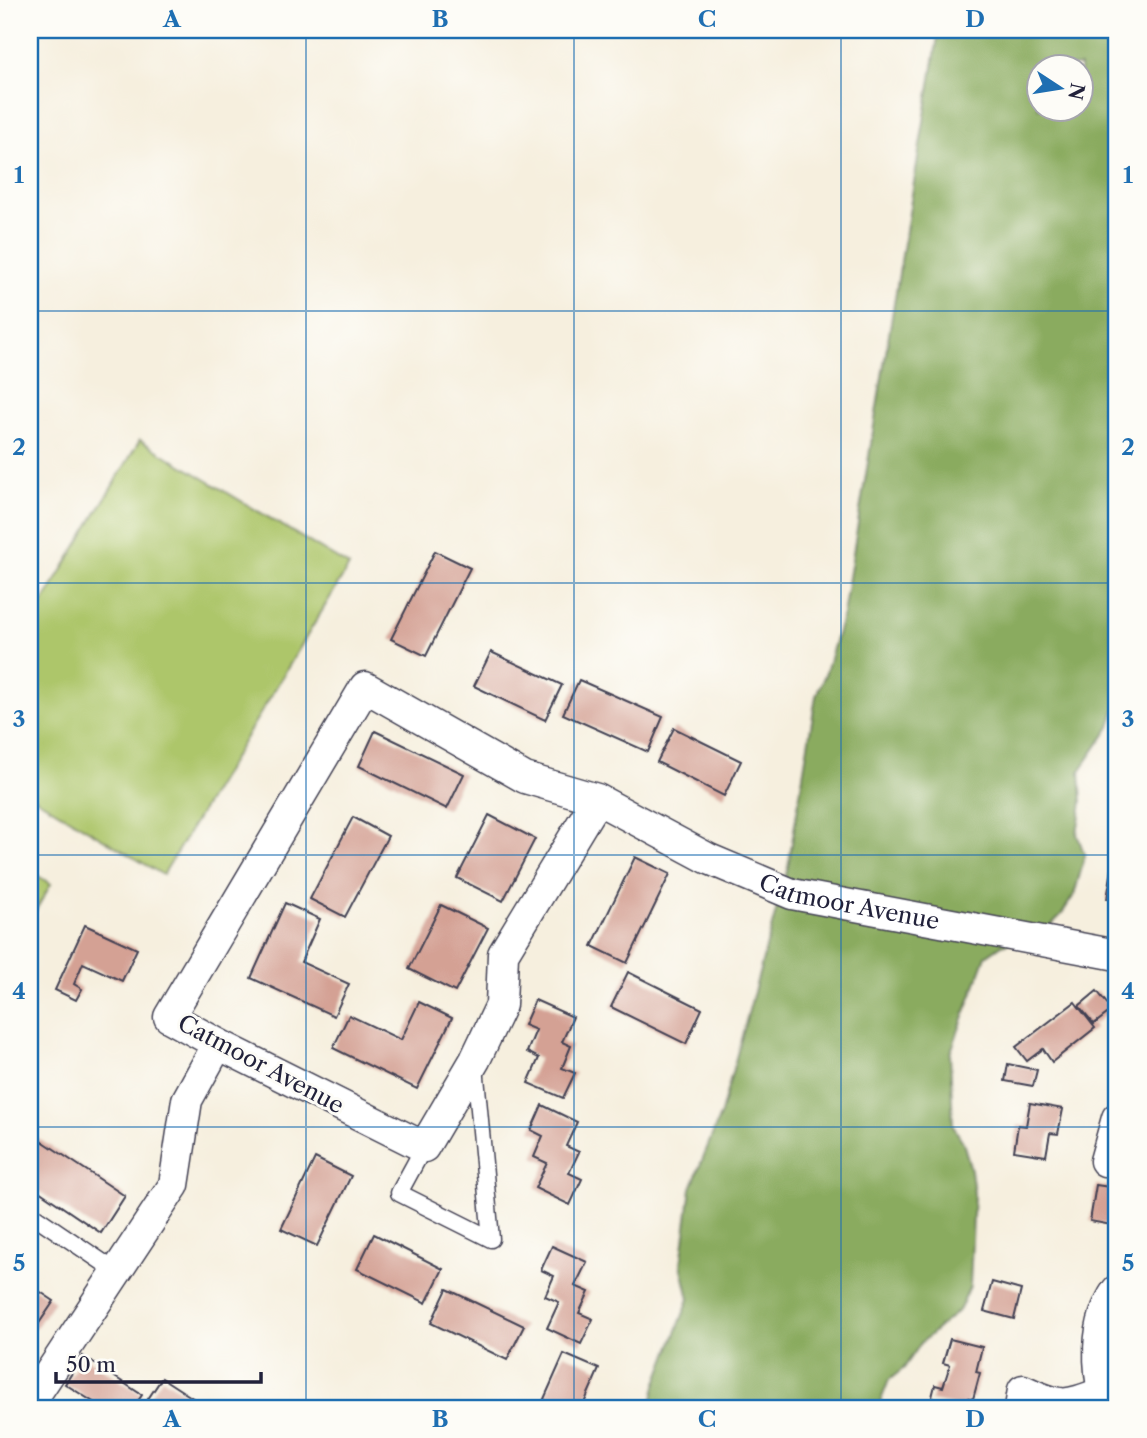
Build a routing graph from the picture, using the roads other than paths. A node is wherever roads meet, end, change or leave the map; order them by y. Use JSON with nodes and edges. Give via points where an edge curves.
{"nodes":[{"id":1,"x":597,"y":799,"type":"junction"},
{"id":2,"x":1117,"y":955,"type":"edge"},
{"id":3,"x":218,"y":1044,"type":"junction"},
{"id":4,"x":475,"y":1060,"type":"junction"},
{"id":5,"x":1117,"y":1118,"type":"edge"},
{"id":6,"x":424,"y":1147,"type":"junction"},
{"id":7,"x":1105,"y":1161,"type":"dead end"},
{"id":8,"x":30,"y":1213,"type":"edge"},
{"id":9,"x":117,"y":1272,"type":"junction"},
{"id":10,"x":1117,"y":1290,"type":"edge"},
{"id":11,"x":40,"y":1399,"type":"edge"},
{"id":12,"x":1105,"y":1400,"type":"edge"},
{"id":13,"x":1020,"y":1408,"type":"edge"}],
"edges":[{"from":1,"to":2,"type":"street","name":"Catmoor Avenue","via":[[709,859],[792,894]]},
{"from":1,"to":3,"type":"street","name":"Catmoor Avenue","via":[[525,778],[365,687],[169,1017]]},
{"from":1,"to":4,"type":"street","via":[[503,954],[501,1005]]},
{"from":3,"to":6,"type":"street","name":"Catmoor Avenue"},
{"from":3,"to":9,"type":"street","via":[[187,1100],[174,1185]]},
{"from":4,"to":6,"type":"street"},
{"from":4,"to":6,"type":"lane","via":[[491,1239],[399,1193]]},
{"from":5,"to":7,"type":"street"},
{"from":8,"to":9,"type":"lane"},
{"from":9,"to":11,"type":"street"},
{"from":10,"to":12,"type":"street","via":[[1108,1303],[1099,1341]]},
{"from":12,"to":13,"type":"street","via":[[1052,1404],[1023,1390]]}]}
